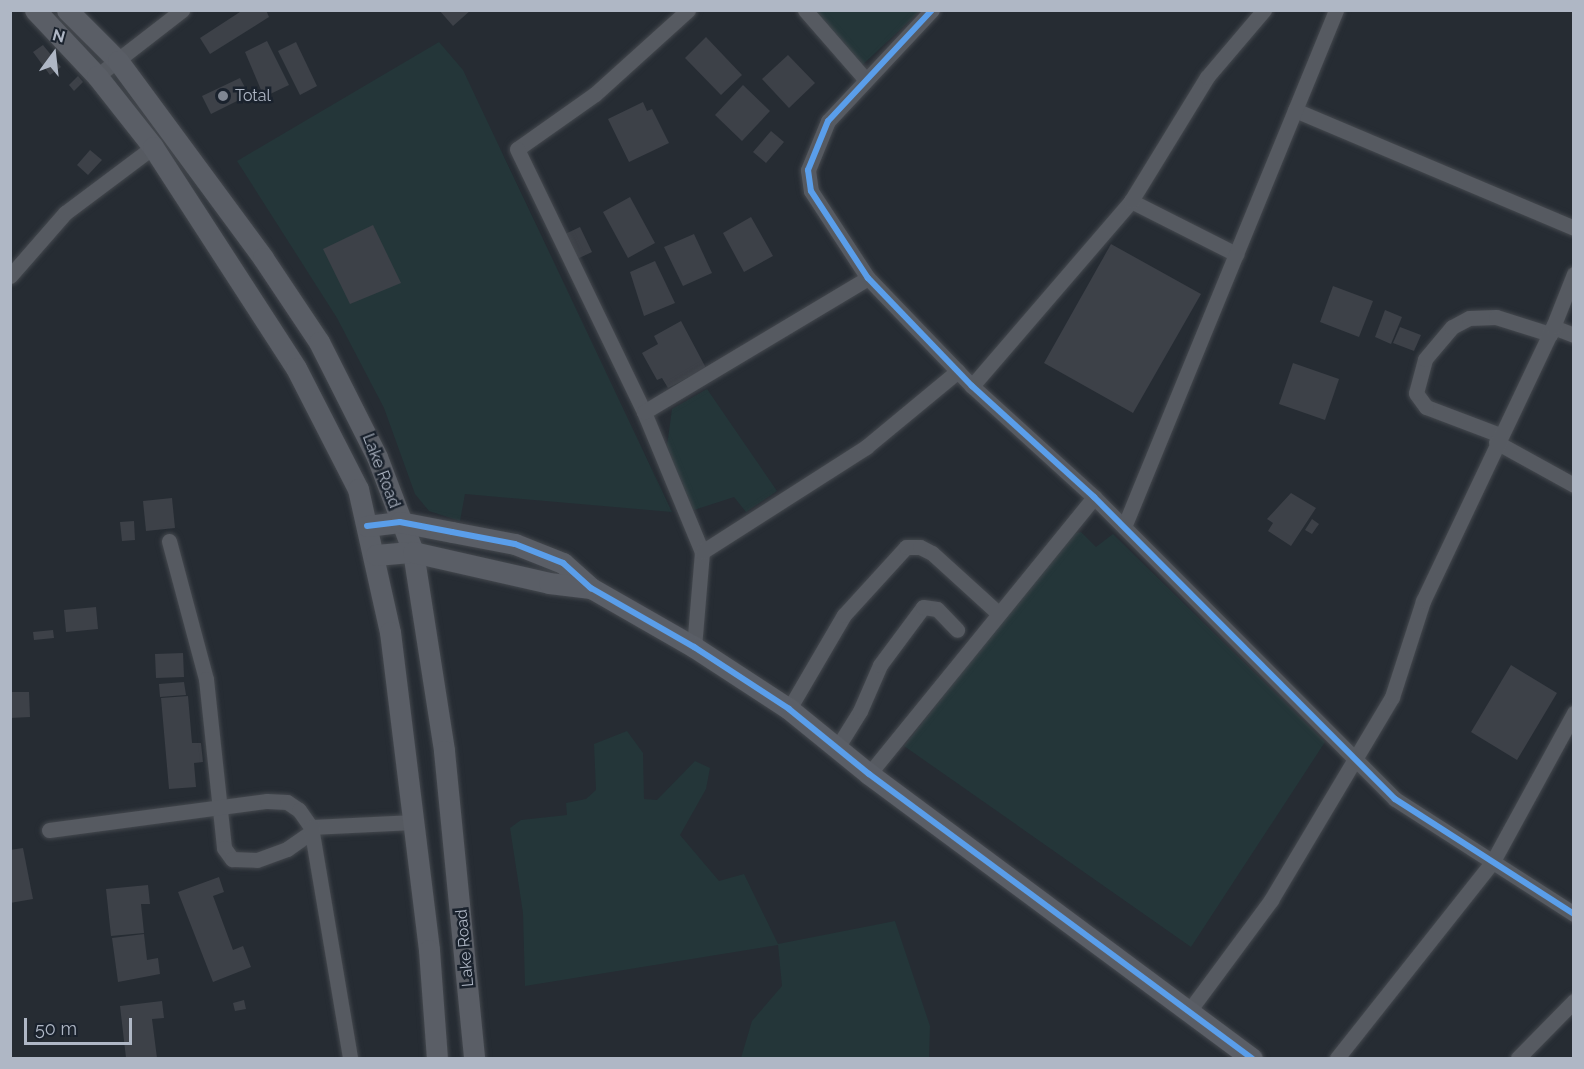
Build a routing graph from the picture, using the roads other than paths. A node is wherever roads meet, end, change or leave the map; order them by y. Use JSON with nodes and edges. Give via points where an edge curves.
{"nodes":[{"id":1,"x":35,"y":10,"type":"edge"},
{"id":2,"x":67,"y":10,"type":"edge"},
{"id":3,"x":182,"y":10,"type":"edge"},
{"id":4,"x":688,"y":10,"type":"edge"},
{"id":5,"x":805,"y":10,"type":"edge"},
{"id":6,"x":932,"y":10,"type":"edge"},
{"id":7,"x":1264,"y":10,"type":"edge"},
{"id":8,"x":1336,"y":10,"type":"edge"},
{"id":9,"x":118,"y":61,"type":"junction"},
{"id":10,"x":97,"y":76,"type":"junction"},
{"id":11,"x":865,"y":79,"type":"junction"},
{"id":12,"x":1295,"y":110,"type":"junction"},
{"id":13,"x":153,"y":147,"type":"junction"},
{"id":14,"x":1131,"y":201,"type":"junction"},
{"id":15,"x":1574,"y":228,"type":"edge"},
{"id":16,"x":1236,"y":254,"type":"junction"},
{"id":17,"x":1574,"y":274,"type":"edge"},
{"id":18,"x":10,"y":276,"type":"edge"},
{"id":19,"x":868,"y":278,"type":"junction"},
{"id":20,"x":1551,"y":330,"type":"junction"},
{"id":21,"x":1574,"y":335,"type":"edge"},
{"id":22,"x":958,"y":371,"type":"junction"},
{"id":23,"x":972,"y":386,"type":"junction"},
{"id":24,"x":644,"y":412,"type":"junction"},
{"id":25,"x":1498,"y":439,"type":"junction"},
{"id":26,"x":1574,"y":485,"type":"edge"},
{"id":27,"x":1094,"y":497,"type":"junction"},
{"id":28,"x":400,"y":522,"type":"junction"},
{"id":29,"x":367,"y":526,"type":"junction"},
{"id":30,"x":1124,"y":527,"type":"junction"},
{"id":31,"x":169,"y":541,"type":"dead end"},
{"id":32,"x":413,"y":552,"type":"junction"},
{"id":33,"x":702,"y":552,"type":"junction"},
{"id":34,"x":376,"y":555,"type":"junction"},
{"id":35,"x":591,"y":588,"type":"junction"},
{"id":36,"x":998,"y":613,"type":"junction"},
{"id":37,"x":957,"y":630,"type":"dead end"},
{"id":38,"x":694,"y":646,"type":"junction"},
{"id":39,"x":789,"y":709,"type":"junction"},
{"id":40,"x":1574,"y":713,"type":"edge"},
{"id":41,"x":837,"y":748,"type":"junction"},
{"id":42,"x":1355,"y":760,"type":"junction"},
{"id":43,"x":869,"y":774,"type":"junction"},
{"id":44,"x":218,"y":809,"type":"junction"},
{"id":45,"x":414,"y":822,"type":"junction"},
{"id":46,"x":311,"y":829,"type":"junction"},
{"id":47,"x":49,"y":830,"type":"dead end"},
{"id":48,"x":1493,"y":861,"type":"junction"},
{"id":49,"x":1574,"y":914,"type":"edge"},
{"id":50,"x":1574,"y":1001,"type":"edge"},
{"id":51,"x":1189,"y":1011,"type":"junction"},
{"id":52,"x":350,"y":1059,"type":"edge"},
{"id":53,"x":437,"y":1059,"type":"edge"},
{"id":54,"x":474,"y":1059,"type":"edge"},
{"id":55,"x":1252,"y":1059,"type":"edge"},
{"id":56,"x":1337,"y":1059,"type":"edge"},
{"id":57,"x":1518,"y":1059,"type":"edge"}],
"edges":[{"from":1,"to":10,"type":"main road","name":"Lake Road"},
{"from":2,"to":9,"type":"main road","name":"Lake Road"},
{"from":3,"to":9,"type":"street"},
{"from":4,"to":24,"type":"street","via":[[595,94],[517,149]]},
{"from":5,"to":11,"type":"street"},
{"from":6,"to":11,"type":"street"},
{"from":7,"to":14,"type":"street","via":[[1207,76]]},
{"from":8,"to":12,"type":"street"},
{"from":9,"to":10,"type":"street"},
{"from":9,"to":28,"type":"main road","name":"Lake Road","via":[[263,258],[319,342],[363,423]]},
{"from":10,"to":13,"type":"main road","name":"Lake Road"},
{"from":11,"to":19,"type":"street","via":[[828,121],[808,170],[811,191]]},
{"from":12,"to":15,"type":"street"},
{"from":12,"to":16,"type":"street"},
{"from":13,"to":18,"type":"street","via":[[65,213]]},
{"from":13,"to":29,"type":"main road","name":"Lake Road","via":[[301,376],[340,448]]},
{"from":14,"to":16,"type":"street"},
{"from":14,"to":23,"type":"street"},
{"from":16,"to":30,"type":"street"},
{"from":17,"to":20,"type":"street"},
{"from":19,"to":22,"type":"street"},
{"from":19,"to":24,"type":"street"},
{"from":20,"to":21,"type":"street"},
{"from":20,"to":25,"type":"street"},
{"from":20,"to":25,"type":"street","via":[[1496,317],[1469,318],[1452,327],[1425,358],[1416,393],[1426,407]]},
{"from":22,"to":23,"type":"street"},
{"from":22,"to":33,"type":"street","via":[[866,447]]},
{"from":23,"to":27,"type":"street"},
{"from":24,"to":33,"type":"street"},
{"from":25,"to":26,"type":"street"},
{"from":25,"to":42,"type":"street","via":[[1423,601],[1392,697]]},
{"from":27,"to":30,"type":"street"},
{"from":27,"to":36,"type":"street"},
{"from":28,"to":29,"type":"main road"},
{"from":28,"to":32,"type":"main road","name":"Lake Road"},
{"from":28,"to":35,"type":"main road","via":[[515,544],[563,563]]},
{"from":29,"to":34,"type":"main road","name":"Lake Road"},
{"from":30,"to":42,"type":"street"},
{"from":31,"to":44,"type":"street","via":[[206,679]]},
{"from":32,"to":34,"type":"main road"},
{"from":32,"to":35,"type":"main road","via":[[549,583]]},
{"from":32,"to":54,"type":"main road","name":"Lake Road","via":[[447,775]]},
{"from":33,"to":38,"type":"street"},
{"from":34,"to":45,"type":"main road","name":"Lake Road"},
{"from":35,"to":38,"type":"main road"},
{"from":36,"to":39,"type":"street","via":[[932,553],[920,547],[906,547],[844,615]]},
{"from":36,"to":43,"type":"street"},
{"from":37,"to":41,"type":"street","via":[[937,609],[923,608],[880,665],[861,711]]},
{"from":38,"to":39,"type":"main road"},
{"from":39,"to":41,"type":"main road"},
{"from":40,"to":48,"type":"street"},
{"from":41,"to":43,"type":"main road"},
{"from":42,"to":48,"type":"street","via":[[1395,799]]},
{"from":42,"to":51,"type":"street","via":[[1270,900]]},
{"from":43,"to":51,"type":"main road"},
{"from":44,"to":46,"type":"street","via":[[287,802]]},
{"from":44,"to":46,"type":"street","via":[[224,848],[232,859],[257,860],[274,855]]},
{"from":44,"to":47,"type":"street"},
{"from":45,"to":46,"type":"street"},
{"from":45,"to":53,"type":"main road","name":"Lake Road"},
{"from":46,"to":52,"type":"street"},
{"from":48,"to":49,"type":"street"},
{"from":48,"to":56,"type":"street"},
{"from":50,"to":57,"type":"street"},
{"from":51,"to":55,"type":"main road"}]}
